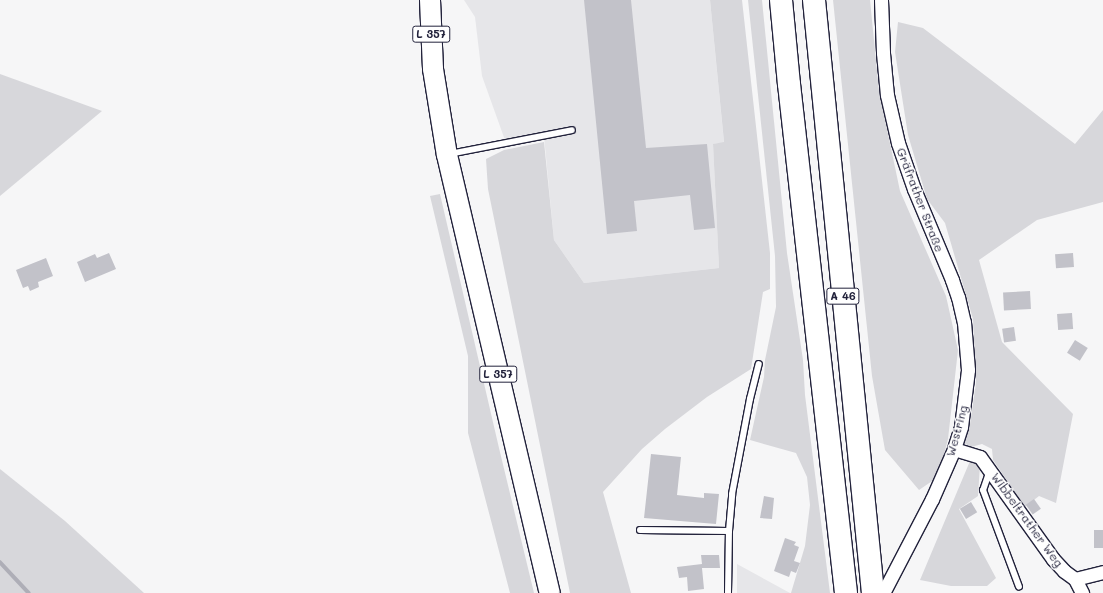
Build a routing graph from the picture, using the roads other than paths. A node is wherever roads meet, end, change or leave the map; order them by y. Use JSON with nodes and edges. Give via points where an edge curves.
{"nodes":[{"id":1,"x":430,"y":0,"type":"edge"},
{"id":2,"x":770,"y":0,"type":"edge"},
{"id":3,"x":781,"y":0,"type":"edge"},
{"id":4,"x":814,"y":0,"type":"edge"},
{"id":5,"x":881,"y":0,"type":"edge"},
{"id":6,"x":789,"y":84,"type":"junction"},
{"id":7,"x":572,"y":130,"type":"dead end"},
{"id":8,"x":447,"y":155,"type":"junction"},
{"id":9,"x":952,"y":280,"type":"joint"},
{"id":10,"x":759,"y":364,"type":"dead end"},
{"id":11,"x":954,"y":449,"type":"junction"},
{"id":12,"x":990,"y":470,"type":"junction"},
{"id":13,"x":640,"y":530,"type":"dead end"},
{"id":14,"x":729,"y":531,"type":"junction"},
{"id":15,"x":1103,"y":572,"type":"edge"},
{"id":16,"x":1075,"y":579,"type":"junction"},
{"id":17,"x":1020,"y":587,"type":"dead end"},
{"id":18,"x":550,"y":593,"type":"edge"},
{"id":19,"x":728,"y":593,"type":"edge"},
{"id":20,"x":846,"y":593,"type":"edge"},
{"id":21,"x":876,"y":593,"type":"edge"},
{"id":22,"x":1082,"y":593,"type":"edge"}],
"edges":[{"from":1,"to":8,"type":"main road","number":"L 357","via":[[433,69]]},
{"from":2,"to":6,"type":"highway"},
{"from":3,"to":6,"type":"highway","number":"A 46"},
{"from":4,"to":21,"type":"highway","number":"A 46"},
{"from":5,"to":9,"type":"street","name":"Gräfrather Straße","via":[[887,94],[901,150],[932,235]]},
{"from":6,"to":20,"type":"highway","number":"A 46"},
{"from":7,"to":8,"type":"lane"},
{"from":8,"to":18,"type":"main road","number":"L 357"},
{"from":9,"to":11,"type":"street","name":"Westring","via":[[964,322],[968,370],[962,420]]},
{"from":10,"to":14,"type":"lane","via":[[732,494]]},
{"from":11,"to":12,"type":"street","name":"Wibbeltrather Weg","via":[[980,457]]},
{"from":11,"to":21,"type":"street","name":"Westring","via":[[930,504]]},
{"from":12,"to":16,"type":"street","name":"Wibbeltrather Weg","via":[[1053,559]]},
{"from":12,"to":17,"type":"lane","via":[[983,490]]},
{"from":13,"to":14,"type":"lane"},
{"from":14,"to":19,"type":"lane"},
{"from":15,"to":16,"type":"street"},
{"from":16,"to":22,"type":"street"}]}
